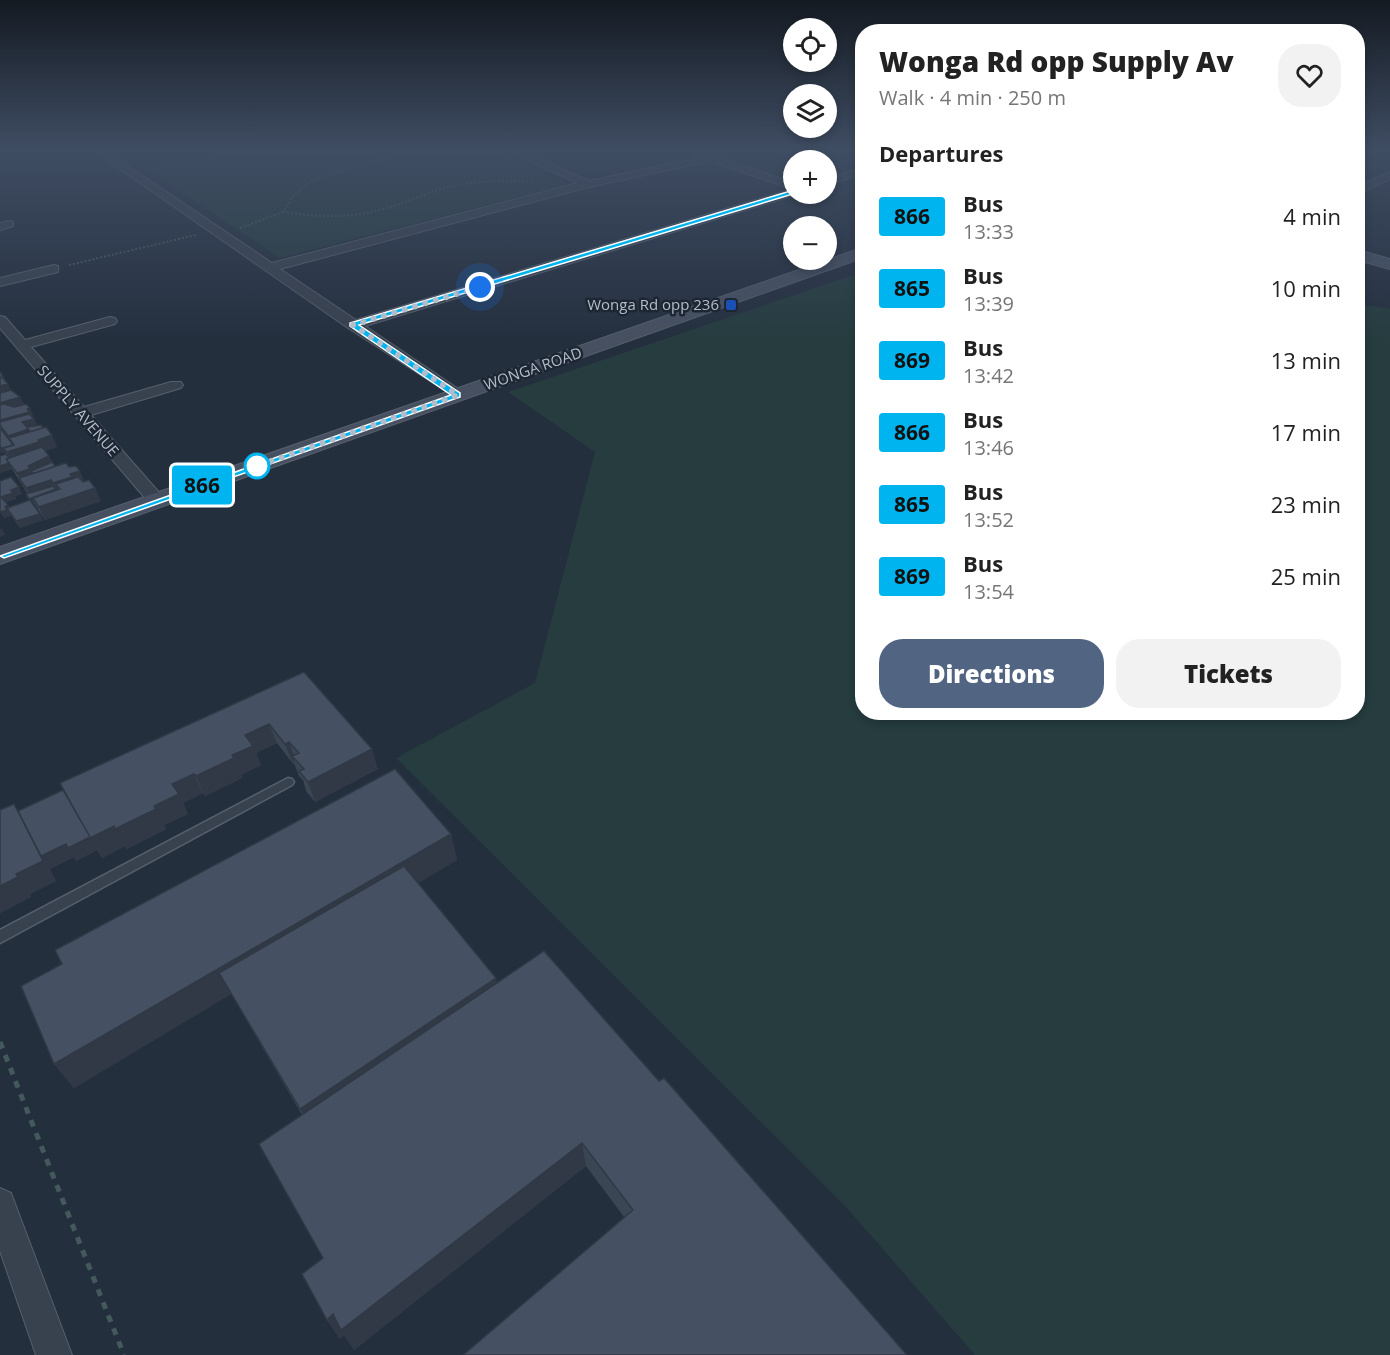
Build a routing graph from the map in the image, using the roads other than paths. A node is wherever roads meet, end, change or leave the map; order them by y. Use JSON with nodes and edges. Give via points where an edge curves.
{"nodes":[{"id":1,"x":190,"y":213,"type":"edge"},
{"id":2,"x":476,"y":213,"type":"edge"},
{"id":3,"x":724,"y":213,"type":"edge"},
{"id":4,"x":855,"y":255,"type":"edge"},
{"id":5,"x":1365,"y":257,"type":"edge"},
{"id":6,"x":1390,"y":264,"type":"edge"},
{"id":7,"x":269,"y":267,"type":"junction"},
{"id":8,"x":54,"y":268,"type":"road end"},
{"id":9,"x":0,"y":282,"type":"edge"},
{"id":10,"x":0,"y":320,"type":"edge"},
{"id":11,"x":110,"y":321,"type":"dead end"},
{"id":12,"x":353,"y":325,"type":"junction"},
{"id":13,"x":22,"y":345,"type":"junction"},
{"id":14,"x":176,"y":385,"type":"dead end"},
{"id":15,"x":458,"y":395,"type":"junction"},
{"id":16,"x":81,"y":413,"type":"junction"},
{"id":17,"x":157,"y":501,"type":"junction"},
{"id":18,"x":0,"y":556,"type":"edge"},
{"id":19,"x":288,"y":782,"type":"dead end"},
{"id":20,"x":0,"y":937,"type":"edge"},
{"id":21,"x":0,"y":1204,"type":"edge"},
{"id":22,"x":54,"y":1355,"type":"edge"}],
"edges":[{"from":1,"to":7,"type":"street"},
{"from":2,"to":7,"type":"street"},
{"from":3,"to":12,"type":"street"},
{"from":4,"to":15,"type":"street","name":"WONGA ROAD"},
{"from":5,"to":6,"type":"street"},
{"from":7,"to":12,"type":"street"},
{"from":8,"to":9,"type":"street"},
{"from":10,"to":13,"type":"street","name":"SUPPLY AVENUE"},
{"from":11,"to":13,"type":"street"},
{"from":12,"to":15,"type":"street"},
{"from":13,"to":16,"type":"street","name":"SUPPLY AVENUE"},
{"from":14,"to":16,"type":"street"},
{"from":15,"to":17,"type":"street","name":"WONGA ROAD"},
{"from":16,"to":17,"type":"street","name":"SUPPLY AVENUE"},
{"from":17,"to":18,"type":"street","name":"WONGA ROAD"},
{"from":19,"to":20,"type":"lane"},
{"from":21,"to":22,"type":"street"}]}
